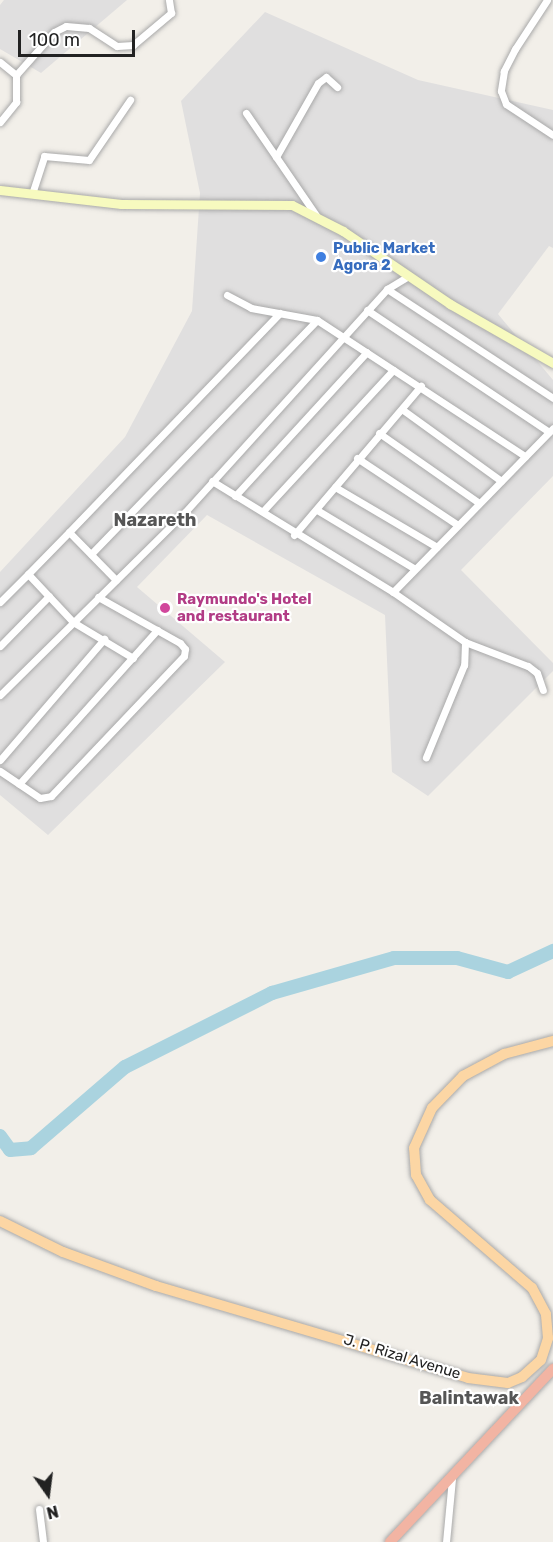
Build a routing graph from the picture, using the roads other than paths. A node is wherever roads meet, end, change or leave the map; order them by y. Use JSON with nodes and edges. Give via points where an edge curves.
{"nodes":[{"id":1,"x":169,"y":0,"type":"edge"},
{"id":2,"x":547,"y":0,"type":"edge"},
{"id":3,"x":0,"y":62,"type":"edge"},
{"id":4,"x":16,"y":75,"type":"junction"},
{"id":5,"x":337,"y":87,"type":"dead end"},
{"id":6,"x":129,"y":100,"type":"dead end"},
{"id":7,"x":246,"y":113,"type":"dead end"},
{"id":8,"x":0,"y":122,"type":"edge"},
{"id":9,"x":553,"y":135,"type":"edge"},
{"id":10,"x":276,"y":157,"type":"junction"},
{"id":11,"x":0,"y":190,"type":"edge"},
{"id":12,"x":32,"y":194,"type":"junction"},
{"id":13,"x":318,"y":218,"type":"junction"},
{"id":14,"x":409,"y":276,"type":"junction"},
{"id":15,"x":387,"y":289,"type":"junction"},
{"id":16,"x":227,"y":296,"type":"dead end"},
{"id":17,"x":367,"y":310,"type":"junction"},
{"id":18,"x":280,"y":313,"type":"junction"},
{"id":19,"x":317,"y":320,"type":"junction"},
{"id":20,"x":344,"y":339,"type":"junction"},
{"id":21,"x":367,"y":352,"type":"junction"},
{"id":22,"x":553,"y":363,"type":"edge"},
{"id":23,"x":393,"y":370,"type":"junction"},
{"id":24,"x":421,"y":387,"type":"junction"},
{"id":25,"x":553,"y":398,"type":"edge"},
{"id":26,"x":403,"y":410,"type":"junction"},
{"id":27,"x":551,"y":430,"type":"edge"},
{"id":28,"x":378,"y":433,"type":"junction"},
{"id":29,"x":525,"y":456,"type":"junction"},
{"id":30,"x":357,"y":458,"type":"junction"},
{"id":31,"x":212,"y":481,"type":"junction"},
{"id":32,"x":501,"y":481,"type":"junction"},
{"id":33,"x":335,"y":487,"type":"junction"},
{"id":34,"x":235,"y":496,"type":"junction"},
{"id":35,"x":479,"y":503,"type":"junction"},
{"id":36,"x":317,"y":510,"type":"junction"},
{"id":37,"x":263,"y":511,"type":"junction"},
{"id":38,"x":458,"y":525,"type":"junction"},
{"id":39,"x":69,"y":532,"type":"junction"},
{"id":40,"x":294,"y":535,"type":"junction"},
{"id":41,"x":437,"y":547,"type":"junction"},
{"id":42,"x":91,"y":554,"type":"junction"},
{"id":43,"x":416,"y":569,"type":"junction"},
{"id":44,"x":28,"y":574,"type":"junction"},
{"id":45,"x":116,"y":580,"type":"junction"},
{"id":46,"x":393,"y":592,"type":"junction"},
{"id":47,"x":49,"y":596,"type":"junction"},
{"id":48,"x":98,"y":597,"type":"junction"},
{"id":49,"x":0,"y":602,"type":"edge"},
{"id":50,"x":73,"y":622,"type":"junction"},
{"id":51,"x":157,"y":630,"type":"junction"},
{"id":52,"x":104,"y":639,"type":"junction"},
{"id":53,"x":465,"y":642,"type":"junction"},
{"id":54,"x":0,"y":646,"type":"edge"},
{"id":55,"x":133,"y":658,"type":"junction"},
{"id":56,"x":543,"y":690,"type":"dead end"},
{"id":57,"x":0,"y":695,"type":"edge"},
{"id":58,"x":426,"y":757,"type":"dead end"},
{"id":59,"x":0,"y":760,"type":"edge"},
{"id":60,"x":0,"y":771,"type":"edge"},
{"id":61,"x":19,"y":784,"type":"junction"},
{"id":62,"x":553,"y":1041,"type":"edge"},
{"id":63,"x":0,"y":1221,"type":"edge"},
{"id":64,"x":553,"y":1369,"type":"edge"},
{"id":65,"x":452,"y":1476,"type":"junction"},
{"id":66,"x":39,"y":1509,"type":"dead end"},
{"id":67,"x":43,"y":1542,"type":"edge"},
{"id":68,"x":390,"y":1542,"type":"edge"},
{"id":69,"x":446,"y":1542,"type":"edge"}],
"edges":[{"from":1,"to":4,"type":"street","via":[[171,14],[133,45],[117,46],[89,28],[66,26],[44,40]]},
{"from":2,"to":9,"type":"street","via":[[511,57],[501,91],[506,104]]},
{"from":3,"to":4,"type":"street"},
{"from":4,"to":8,"type":"street","via":[[16,102]]},
{"from":5,"to":10,"type":"street","via":[[326,77],[318,83]]},
{"from":6,"to":12,"type":"street","via":[[89,160],[44,156]]},
{"from":7,"to":10,"type":"street"},
{"from":10,"to":13,"type":"street"},
{"from":11,"to":12,"type":"main road"},
{"from":12,"to":13,"type":"main road","via":[[121,204],[284,203]]},
{"from":13,"to":14,"type":"main road"},
{"from":14,"to":15,"type":"street"},
{"from":14,"to":22,"type":"main road"},
{"from":15,"to":17,"type":"street"},
{"from":15,"to":25,"type":"street"},
{"from":16,"to":18,"type":"street","via":[[251,308]]},
{"from":17,"to":20,"type":"street"},
{"from":17,"to":27,"type":"street"},
{"from":18,"to":19,"type":"street"},
{"from":18,"to":39,"type":"street"},
{"from":19,"to":20,"type":"street"},
{"from":19,"to":42,"type":"street"},
{"from":20,"to":21,"type":"street"},
{"from":20,"to":31,"type":"street"},
{"from":21,"to":23,"type":"street"},
{"from":21,"to":34,"type":"street"},
{"from":23,"to":24,"type":"street"},
{"from":23,"to":37,"type":"street"},
{"from":24,"to":26,"type":"street"},
{"from":24,"to":29,"type":"street"},
{"from":26,"to":28,"type":"street"},
{"from":26,"to":32,"type":"street"},
{"from":27,"to":29,"type":"street"},
{"from":28,"to":30,"type":"street"},
{"from":28,"to":35,"type":"street"},
{"from":29,"to":32,"type":"street"},
{"from":30,"to":33,"type":"street"},
{"from":30,"to":38,"type":"street"},
{"from":31,"to":34,"type":"street"},
{"from":31,"to":45,"type":"street"},
{"from":32,"to":35,"type":"street"},
{"from":33,"to":36,"type":"street"},
{"from":33,"to":41,"type":"street"},
{"from":34,"to":37,"type":"street"},
{"from":35,"to":38,"type":"street"},
{"from":36,"to":40,"type":"street"},
{"from":36,"to":43,"type":"street"},
{"from":37,"to":40,"type":"street"},
{"from":38,"to":41,"type":"street"},
{"from":39,"to":42,"type":"street"},
{"from":39,"to":44,"type":"street"},
{"from":40,"to":46,"type":"street"},
{"from":41,"to":43,"type":"street"},
{"from":42,"to":45,"type":"street"},
{"from":43,"to":46,"type":"street"},
{"from":44,"to":47,"type":"street"},
{"from":44,"to":49,"type":"street"},
{"from":45,"to":48,"type":"street"},
{"from":46,"to":53,"type":"street"},
{"from":47,"to":50,"type":"street"},
{"from":47,"to":54,"type":"street"},
{"from":48,"to":50,"type":"street"},
{"from":48,"to":51,"type":"street"},
{"from":50,"to":52,"type":"street"},
{"from":50,"to":57,"type":"street"},
{"from":51,"to":55,"type":"street"},
{"from":51,"to":61,"type":"street","via":[[183,646],[184,656],[51,796],[40,798]]},
{"from":52,"to":55,"type":"street"},
{"from":52,"to":59,"type":"street"},
{"from":53,"to":56,"type":"street","via":[[528,666],[537,673]]},
{"from":53,"to":58,"type":"street","via":[[464,665]]},
{"from":55,"to":61,"type":"street"},
{"from":60,"to":61,"type":"street"},
{"from":62,"to":63,"type":"main road","name":"J. P. Rizal Avenue","via":[[504,1054],[463,1076],[432,1108],[414,1148],[416,1174],[430,1200],[532,1288],[546,1314],[548,1338],[541,1360],[522,1377],[507,1383],[468,1378],[156,1286],[63,1252]]},
{"from":64,"to":65,"type":"highway"},
{"from":65,"to":68,"type":"highway"},
{"from":65,"to":69,"type":"street"},
{"from":66,"to":67,"type":"street"}]}
